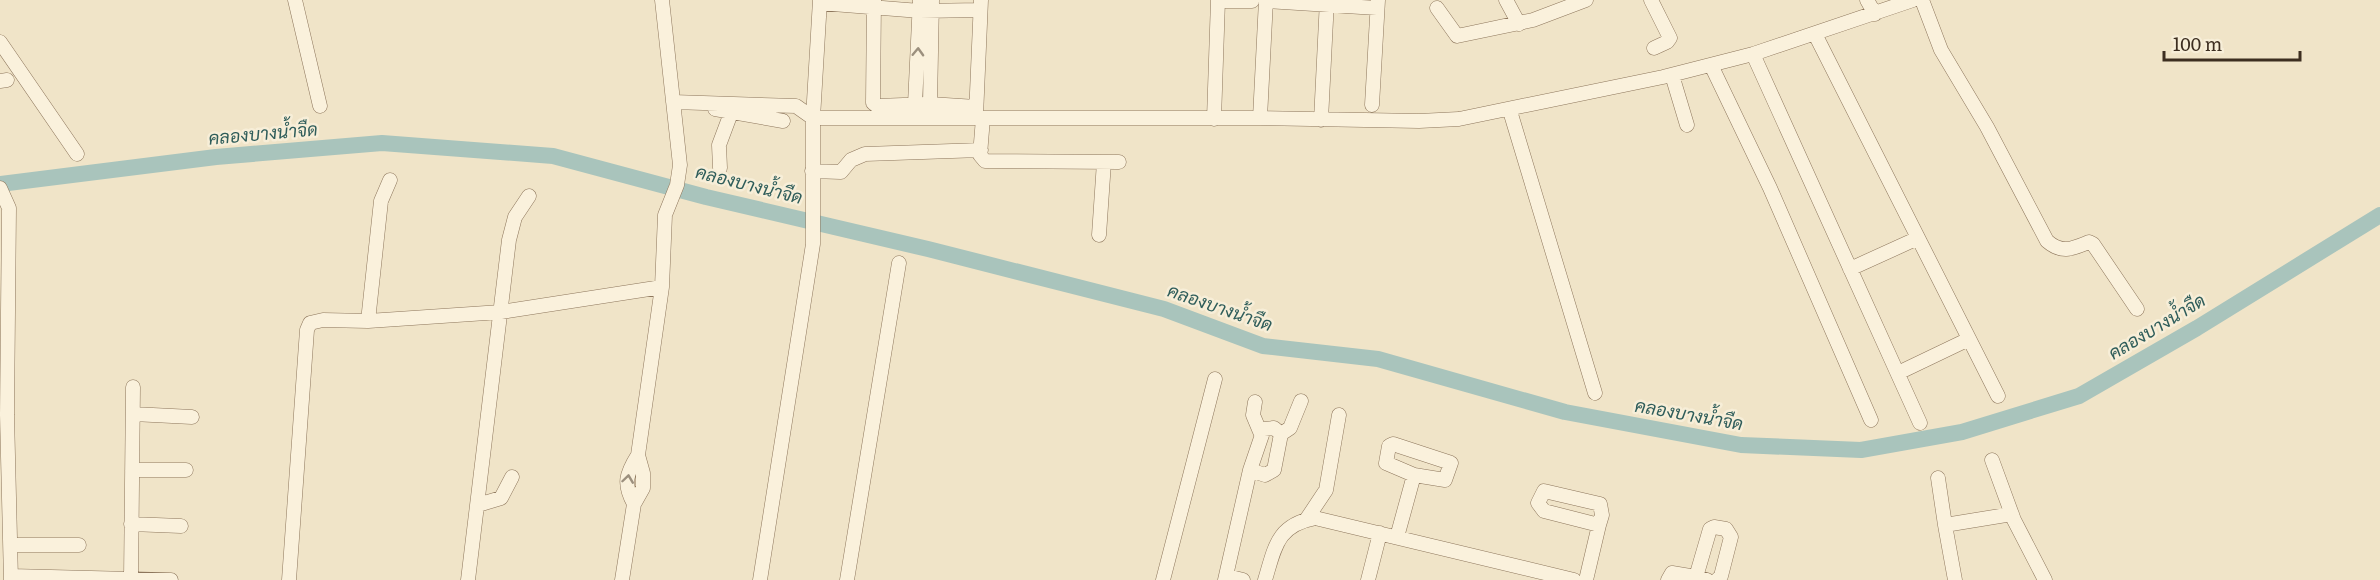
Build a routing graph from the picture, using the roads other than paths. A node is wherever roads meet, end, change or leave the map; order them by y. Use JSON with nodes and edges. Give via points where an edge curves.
{"nodes":[{"id":1,"x":295,"y":0,"type":"edge"},
{"id":2,"x":662,"y":0,"type":"edge"},
{"id":3,"x":1218,"y":0,"type":"edge"},
{"id":4,"x":1266,"y":0,"type":"edge"},
{"id":5,"x":1506,"y":0,"type":"edge"},
{"id":6,"x":1652,"y":0,"type":"edge"},
{"id":7,"x":1867,"y":0,"type":"edge"},
{"id":8,"x":1913,"y":0,"type":"edge"},
{"id":9,"x":1922,"y":0,"type":"edge"},
{"id":10,"x":1582,"y":1,"type":"edge"},
{"id":11,"x":820,"y":2,"type":"edge"},
{"id":12,"x":1252,"y":2,"type":"edge"},
{"id":13,"x":874,"y":3,"type":"edge"},
{"id":14,"x":1327,"y":3,"type":"edge"},
{"id":15,"x":1378,"y":4,"type":"edge"},
{"id":16,"x":926,"y":5,"type":"edge"},
{"id":17,"x":981,"y":5,"type":"edge"},
{"id":18,"x":1437,"y":8,"type":"dead end"},
{"id":19,"x":1875,"y":14,"type":"junction"},
{"id":20,"x":1519,"y":24,"type":"junction"},
{"id":21,"x":1815,"y":34,"type":"junction"},
{"id":22,"x":0,"y":42,"type":"edge"},
{"id":23,"x":1654,"y":48,"type":"dead end"},
{"id":24,"x":1753,"y":54,"type":"junction"},
{"id":25,"x":1711,"y":65,"type":"junction"},
{"id":26,"x":1672,"y":75,"type":"junction"},
{"id":27,"x":673,"y":102,"type":"junction"},
{"id":28,"x":712,"y":103,"type":"junction"},
{"id":29,"x":915,"y":104,"type":"junction"},
{"id":30,"x":930,"y":104,"type":"junction"},
{"id":31,"x":1372,"y":105,"type":"dead end"},
{"id":32,"x":320,"y":106,"type":"dead end"},
{"id":33,"x":1510,"y":111,"type":"junction"},
{"id":34,"x":731,"y":113,"type":"junction"},
{"id":35,"x":978,"y":114,"type":"junction"},
{"id":36,"x":812,"y":118,"type":"junction"},
{"id":37,"x":1214,"y":118,"type":"junction"},
{"id":38,"x":1260,"y":118,"type":"junction"},
{"id":39,"x":1321,"y":120,"type":"junction"},
{"id":40,"x":783,"y":121,"type":"dead end"},
{"id":41,"x":1687,"y":126,"type":"dead end"},
{"id":42,"x":981,"y":150,"type":"junction"},
{"id":43,"x":77,"y":154,"type":"dead end"},
{"id":44,"x":1104,"y":162,"type":"junction"},
{"id":45,"x":1119,"y":162,"type":"dead end"},
{"id":46,"x":720,"y":168,"type":"dead end"},
{"id":47,"x":812,"y":171,"type":"junction"},
{"id":48,"x":390,"y":180,"type":"dead end"},
{"id":49,"x":0,"y":188,"type":"edge"},
{"id":50,"x":529,"y":196,"type":"dead end"},
{"id":51,"x":1099,"y":235,"type":"dead end"},
{"id":52,"x":1918,"y":238,"type":"junction"},
{"id":53,"x":900,"y":263,"type":"dead end"},
{"id":54,"x":1851,"y":269,"type":"junction"},
{"id":55,"x":662,"y":287,"type":"junction"},
{"id":56,"x":2137,"y":309,"type":"dead end"},
{"id":57,"x":497,"y":312,"type":"junction"},
{"id":58,"x":368,"y":321,"type":"junction"},
{"id":59,"x":1969,"y":339,"type":"junction"},
{"id":60,"x":1898,"y":373,"type":"junction"},
{"id":61,"x":1215,"y":379,"type":"dead end"},
{"id":62,"x":133,"y":387,"type":"dead end"},
{"id":63,"x":1594,"y":393,"type":"dead end"},
{"id":64,"x":4,"y":396,"type":"edge"},
{"id":65,"x":1998,"y":396,"type":"dead end"},
{"id":66,"x":1301,"y":400,"type":"dead end"},
{"id":67,"x":1255,"y":402,"type":"dead end"},
{"id":68,"x":133,"y":414,"type":"junction"},
{"id":69,"x":1340,"y":415,"type":"dead end"},
{"id":70,"x":192,"y":417,"type":"dead end"},
{"id":71,"x":1871,"y":420,"type":"dead end"},
{"id":72,"x":1920,"y":423,"type":"dead end"},
{"id":73,"x":1261,"y":434,"type":"junction"},
{"id":74,"x":1281,"y":434,"type":"junction"},
{"id":75,"x":4,"y":441,"type":"edge"},
{"id":76,"x":1992,"y":460,"type":"dead end"},
{"id":77,"x":132,"y":470,"type":"junction"},
{"id":78,"x":186,"y":470,"type":"dead end"},
{"id":79,"x":1250,"y":470,"type":"junction"},
{"id":80,"x":1414,"y":475,"type":"dead end"},
{"id":81,"x":512,"y":477,"type":"dead end"},
{"id":82,"x":1938,"y":478,"type":"dead end"},
{"id":83,"x":478,"y":505,"type":"junction"},
{"id":84,"x":2012,"y":514,"type":"junction"},
{"id":85,"x":1306,"y":520,"type":"junction"},
{"id":86,"x":131,"y":524,"type":"junction"},
{"id":87,"x":1599,"y":525,"type":"dead end"},
{"id":88,"x":1946,"y":525,"type":"junction"},
{"id":89,"x":181,"y":526,"type":"dead end"},
{"id":90,"x":1380,"y":532,"type":"junction"},
{"id":91,"x":1397,"y":537,"type":"junction"},
{"id":92,"x":11,"y":544,"type":"junction"},
{"id":93,"x":79,"y":545,"type":"dead end"},
{"id":94,"x":1548,"y":577,"type":"edge"},
{"id":95,"x":11,"y":578,"type":"edge"},
{"id":96,"x":1226,"y":578,"type":"edge"},
{"id":97,"x":130,"y":579,"type":"edge"},
{"id":98,"x":1702,"y":579,"type":"edge"},
{"id":99,"x":171,"y":580,"type":"edge"},
{"id":100,"x":289,"y":580,"type":"edge"},
{"id":101,"x":461,"y":580,"type":"edge"},
{"id":102,"x":468,"y":580,"type":"edge"},
{"id":103,"x":622,"y":580,"type":"edge"},
{"id":104,"x":760,"y":580,"type":"edge"},
{"id":105,"x":847,"y":580,"type":"edge"},
{"id":106,"x":1163,"y":580,"type":"edge"},
{"id":107,"x":1243,"y":580,"type":"edge"},
{"id":108,"x":1265,"y":580,"type":"edge"},
{"id":109,"x":1368,"y":580,"type":"edge"},
{"id":110,"x":1574,"y":580,"type":"edge"},
{"id":111,"x":1586,"y":580,"type":"edge"},
{"id":112,"x":1668,"y":580,"type":"edge"},
{"id":113,"x":1718,"y":580,"type":"edge"},
{"id":114,"x":1955,"y":580,"type":"edge"},
{"id":115,"x":2045,"y":580,"type":"edge"}],
"edges":[{"from":1,"to":32,"type":"street"},
{"from":2,"to":27,"type":"street"},
{"from":3,"to":12,"type":"street"},
{"from":3,"to":37,"type":"street"},
{"from":4,"to":14,"type":"street"},
{"from":4,"to":38,"type":"street"},
{"from":5,"to":20,"type":"street"},
{"from":6,"to":23,"type":"street","via":[[1670,38]]},
{"from":7,"to":19,"type":"street"},
{"from":8,"to":19,"type":"street"},
{"from":9,"to":56,"type":"street","via":[[1941,50],[2047,241],[2056,249],[2067,251],[2093,244]]},
{"from":10,"to":20,"type":"street"},
{"from":11,"to":13,"type":"street"},
{"from":11,"to":36,"type":"street"},
{"from":13,"to":16,"type":"street"},
{"from":13,"to":29,"type":"street","via":[[873,103]]},
{"from":14,"to":15,"type":"street"},
{"from":14,"to":39,"type":"street"},
{"from":15,"to":31,"type":"street"},
{"from":16,"to":17,"type":"street"},
{"from":29,"to":16,"type":"street","one_way":true},
{"from":16,"to":30,"type":"street"},
{"from":17,"to":35,"type":"street"},
{"from":18,"to":20,"type":"street","via":[[1457,36]]},
{"from":19,"to":21,"type":"street"},
{"from":21,"to":24,"type":"street"},
{"from":21,"to":52,"type":"street"},
{"from":22,"to":43,"type":"street"},
{"from":24,"to":25,"type":"street"},
{"from":24,"to":54,"type":"street"},
{"from":25,"to":26,"type":"street"},
{"from":25,"to":71,"type":"street","via":[[1770,188]]},
{"from":26,"to":33,"type":"street"},
{"from":26,"to":41,"type":"street"},
{"from":27,"to":28,"type":"street"},
{"from":27,"to":55,"type":"street","via":[[680,165],[677,185],[664,215]]},
{"from":28,"to":34,"type":"street","via":[[716,110]]},
{"from":28,"to":36,"type":"street","via":[[800,107]]},
{"from":29,"to":30,"type":"street"},
{"from":30,"to":35,"type":"street"},
{"from":33,"to":39,"type":"street","via":[[1419,122]]},
{"from":33,"to":63,"type":"street"},
{"from":34,"to":40,"type":"street"},
{"from":34,"to":46,"type":"street","via":[[719,145]]},
{"from":35,"to":36,"type":"street"},
{"from":35,"to":37,"type":"street"},
{"from":35,"to":42,"type":"street"},
{"from":36,"to":47,"type":"street"},
{"from":37,"to":38,"type":"street"},
{"from":38,"to":39,"type":"street"},
{"from":42,"to":44,"type":"street","via":[[985,161]]},
{"from":42,"to":47,"type":"street","via":[[865,154],[851,160],[841,172]]},
{"from":44,"to":45,"type":"street"},
{"from":44,"to":51,"type":"street"},
{"from":47,"to":104,"type":"street","via":[[813,244]]},
{"from":48,"to":58,"type":"street","via":[[381,201]]},
{"from":49,"to":64,"type":"street","via":[[9,208]]},
{"from":50,"to":57,"type":"street","via":[[512,224]]},
{"from":52,"to":54,"type":"street"},
{"from":52,"to":59,"type":"street"},
{"from":53,"to":105,"type":"street"},
{"from":54,"to":60,"type":"street"},
{"from":55,"to":57,"type":"street"},
{"from":55,"to":103,"type":"street","via":[[638,455],[644,479],[634,504]]},
{"from":57,"to":58,"type":"street"},
{"from":57,"to":83,"type":"street"},
{"from":57,"to":101,"type":"street"},
{"from":58,"to":100,"type":"street","via":[[323,320],[308,326]]},
{"from":59,"to":60,"type":"street"},
{"from":59,"to":65,"type":"street"},
{"from":60,"to":72,"type":"street"},
{"from":61,"to":106,"type":"street"},
{"from":62,"to":68,"type":"street"},
{"from":64,"to":75,"type":"street"},
{"from":66,"to":74,"type":"street","via":[[1290,428]]},
{"from":67,"to":73,"type":"street","via":[[1253,415]]},
{"from":68,"to":70,"type":"street"},
{"from":68,"to":77,"type":"street"},
{"from":69,"to":85,"type":"street","via":[[1326,490]]},
{"from":73,"to":74,"type":"street","via":[[1267,426]]},
{"from":73,"to":79,"type":"street"},
{"from":74,"to":79,"type":"street","via":[[1274,470],[1265,475]]},
{"from":75,"to":92,"type":"street"},
{"from":76,"to":84,"type":"street"},
{"from":77,"to":78,"type":"street"},
{"from":77,"to":86,"type":"street"},
{"from":79,"to":96,"type":"street"},
{"from":80,"to":91,"type":"street"},
{"from":81,"to":83,"type":"street","via":[[501,498]]},
{"from":82,"to":88,"type":"street"},
{"from":83,"to":102,"type":"street"},
{"from":84,"to":88,"type":"street"},
{"from":84,"to":115,"type":"street"},
{"from":85,"to":90,"type":"street","via":[[1321,518]]},
{"from":85,"to":108,"type":"street","via":[[1284,532],[1276,544]]},
{"from":86,"to":89,"type":"street"},
{"from":86,"to":97,"type":"street"},
{"from":87,"to":111,"type":"street"},
{"from":88,"to":114,"type":"street"},
{"from":90,"to":91,"type":"street"},
{"from":90,"to":109,"type":"street"},
{"from":91,"to":94,"type":"street"},
{"from":92,"to":93,"type":"street"},
{"from":92,"to":95,"type":"street"},
{"from":94,"to":110,"type":"street"},
{"from":95,"to":97,"type":"street"},
{"from":96,"to":107,"type":"street"},
{"from":97,"to":99,"type":"street"},
{"from":98,"to":112,"type":"street","via":[[1672,573]]},
{"from":98,"to":113,"type":"street","via":[[1710,529],[1714,527],[1726,529],[1731,537]]}]}
